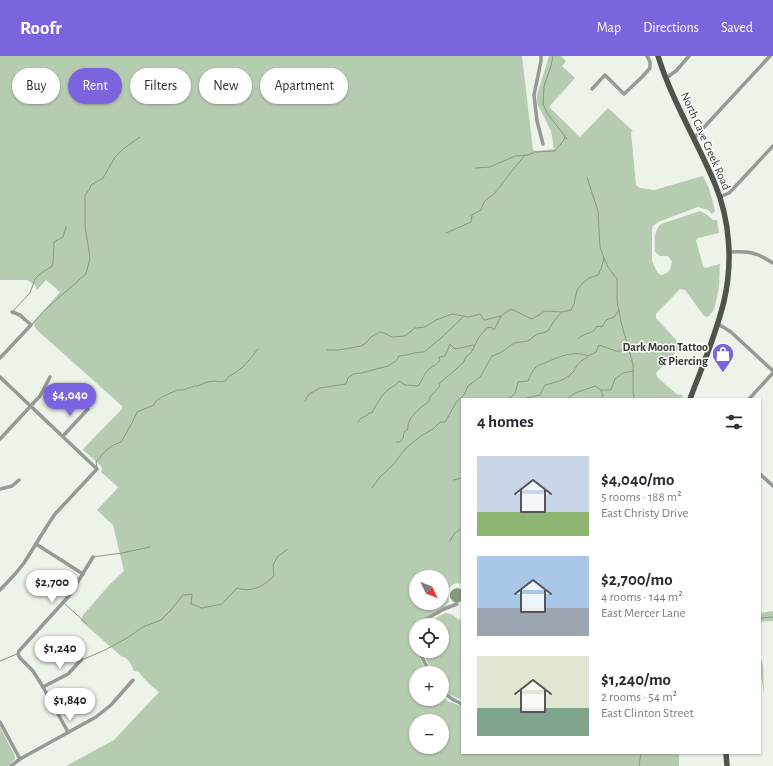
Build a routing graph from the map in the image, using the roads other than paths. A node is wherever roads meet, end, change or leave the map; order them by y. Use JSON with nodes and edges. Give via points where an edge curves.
{"nodes":[{"id":1,"x":541,"y":56,"type":"edge"},
{"id":2,"x":646,"y":56,"type":"edge"},
{"id":3,"x":658,"y":56,"type":"edge"},
{"id":4,"x":690,"y":56,"type":"edge"},
{"id":5,"x":770,"y":56,"type":"edge"},
{"id":6,"x":666,"y":78,"type":"junction"},
{"id":7,"x":592,"y":89,"type":"dead end"},
{"id":8,"x":694,"y":138,"type":"junction"},
{"id":9,"x":543,"y":144,"type":"dead end"},
{"id":10,"x":773,"y":146,"type":"edge"},
{"id":11,"x":720,"y":197,"type":"junction"},
{"id":12,"x":729,"y":252,"type":"junction"},
{"id":13,"x":773,"y":262,"type":"edge"},
{"id":14,"x":12,"y":312,"type":"dead end"},
{"id":15,"x":718,"y":324,"type":"junction"},
{"id":16,"x":0,"y":358,"type":"edge"},
{"id":17,"x":773,"y":372,"type":"edge"},
{"id":18,"x":0,"y":377,"type":"edge"},
{"id":19,"x":50,"y":377,"type":"dead end"},
{"id":20,"x":690,"y":398,"type":"edge"},
{"id":21,"x":750,"y":398,"type":"edge"},
{"id":22,"x":31,"y":406,"type":"junction"},
{"id":23,"x":88,"y":409,"type":"dead end"},
{"id":24,"x":63,"y":436,"type":"junction"},
{"id":25,"x":0,"y":439,"type":"edge"},
{"id":26,"x":761,"y":475,"type":"edge"},
{"id":27,"x":18,"y":480,"type":"dead end"},
{"id":28,"x":773,"y":486,"type":"edge"},
{"id":29,"x":0,"y":489,"type":"edge"},
{"id":30,"x":36,"y":544,"type":"junction"},
{"id":31,"x":94,"y":557,"type":"dead end"},
{"id":32,"x":83,"y":574,"type":"junction"},
{"id":33,"x":0,"y":590,"type":"edge"},
{"id":34,"x":457,"y":604,"type":"dead end"},
{"id":35,"x":428,"y":618,"type":"edge"},
{"id":36,"x":82,"y":659,"type":"dead end"},
{"id":37,"x":133,"y":680,"type":"dead end"},
{"id":38,"x":43,"y":687,"type":"junction"},
{"id":39,"x":449,"y":697,"type":"edge"},
{"id":40,"x":461,"y":704,"type":"edge"},
{"id":41,"x":0,"y":722,"type":"edge"},
{"id":42,"x":68,"y":732,"type":"junction"},
{"id":43,"x":726,"y":754,"type":"edge"},
{"id":44,"x":20,"y":758,"type":"junction"},
{"id":45,"x":12,"y":766,"type":"edge"},
{"id":46,"x":727,"y":766,"type":"edge"}],
"edges":[{"from":1,"to":9,"type":"street","via":[[534,96]]},
{"from":2,"to":7,"type":"street","via":[[650,68],[624,94],[605,76]]},
{"from":3,"to":6,"type":"main road","name":"North Cave Creek Road"},
{"from":4,"to":6,"type":"street"},
{"from":5,"to":8,"type":"street"},
{"from":6,"to":8,"type":"main road","name":"North Cave Creek Road"},
{"from":8,"to":11,"type":"main road","name":"North Cave Creek Road"},
{"from":10,"to":11,"type":"street","via":[[729,193]]},
{"from":11,"to":12,"type":"main road","name":"North Cave Creek Road"},
{"from":12,"to":13,"type":"street","via":[[754,253]]},
{"from":12,"to":15,"type":"main road","name":"North Cave Creek Road","via":[[726,290]]},
{"from":14,"to":16,"type":"street","via":[[20,315],[31,325]]},
{"from":15,"to":17,"type":"street","via":[[731,332]]},
{"from":15,"to":20,"type":"main road","name":"North Cave Creek Road"},
{"from":17,"to":21,"type":"street"},
{"from":18,"to":22,"type":"street"},
{"from":19,"to":22,"type":"street","via":[[40,396]]},
{"from":22,"to":24,"type":"street"},
{"from":22,"to":25,"type":"street"},
{"from":23,"to":24,"type":"street"},
{"from":24,"to":30,"type":"street","via":[[98,469],[56,514]]},
{"from":26,"to":28,"type":"street"},
{"from":27,"to":29,"type":"street","via":[[12,486]]},
{"from":30,"to":32,"type":"street"},
{"from":30,"to":33,"type":"street","via":[[20,569]]},
{"from":31,"to":32,"type":"street"},
{"from":32,"to":38,"type":"street","via":[[64,603],[19,651],[20,658],[33,671]]},
{"from":34,"to":35,"type":"street"},
{"from":36,"to":38,"type":"street","via":[[68,674]]},
{"from":37,"to":42,"type":"street","via":[[111,705],[96,717]]},
{"from":38,"to":42,"type":"street"},
{"from":39,"to":40,"type":"street"},
{"from":41,"to":44,"type":"street"},
{"from":42,"to":44,"type":"street"},
{"from":43,"to":46,"type":"main road"},
{"from":44,"to":45,"type":"street"}]}
